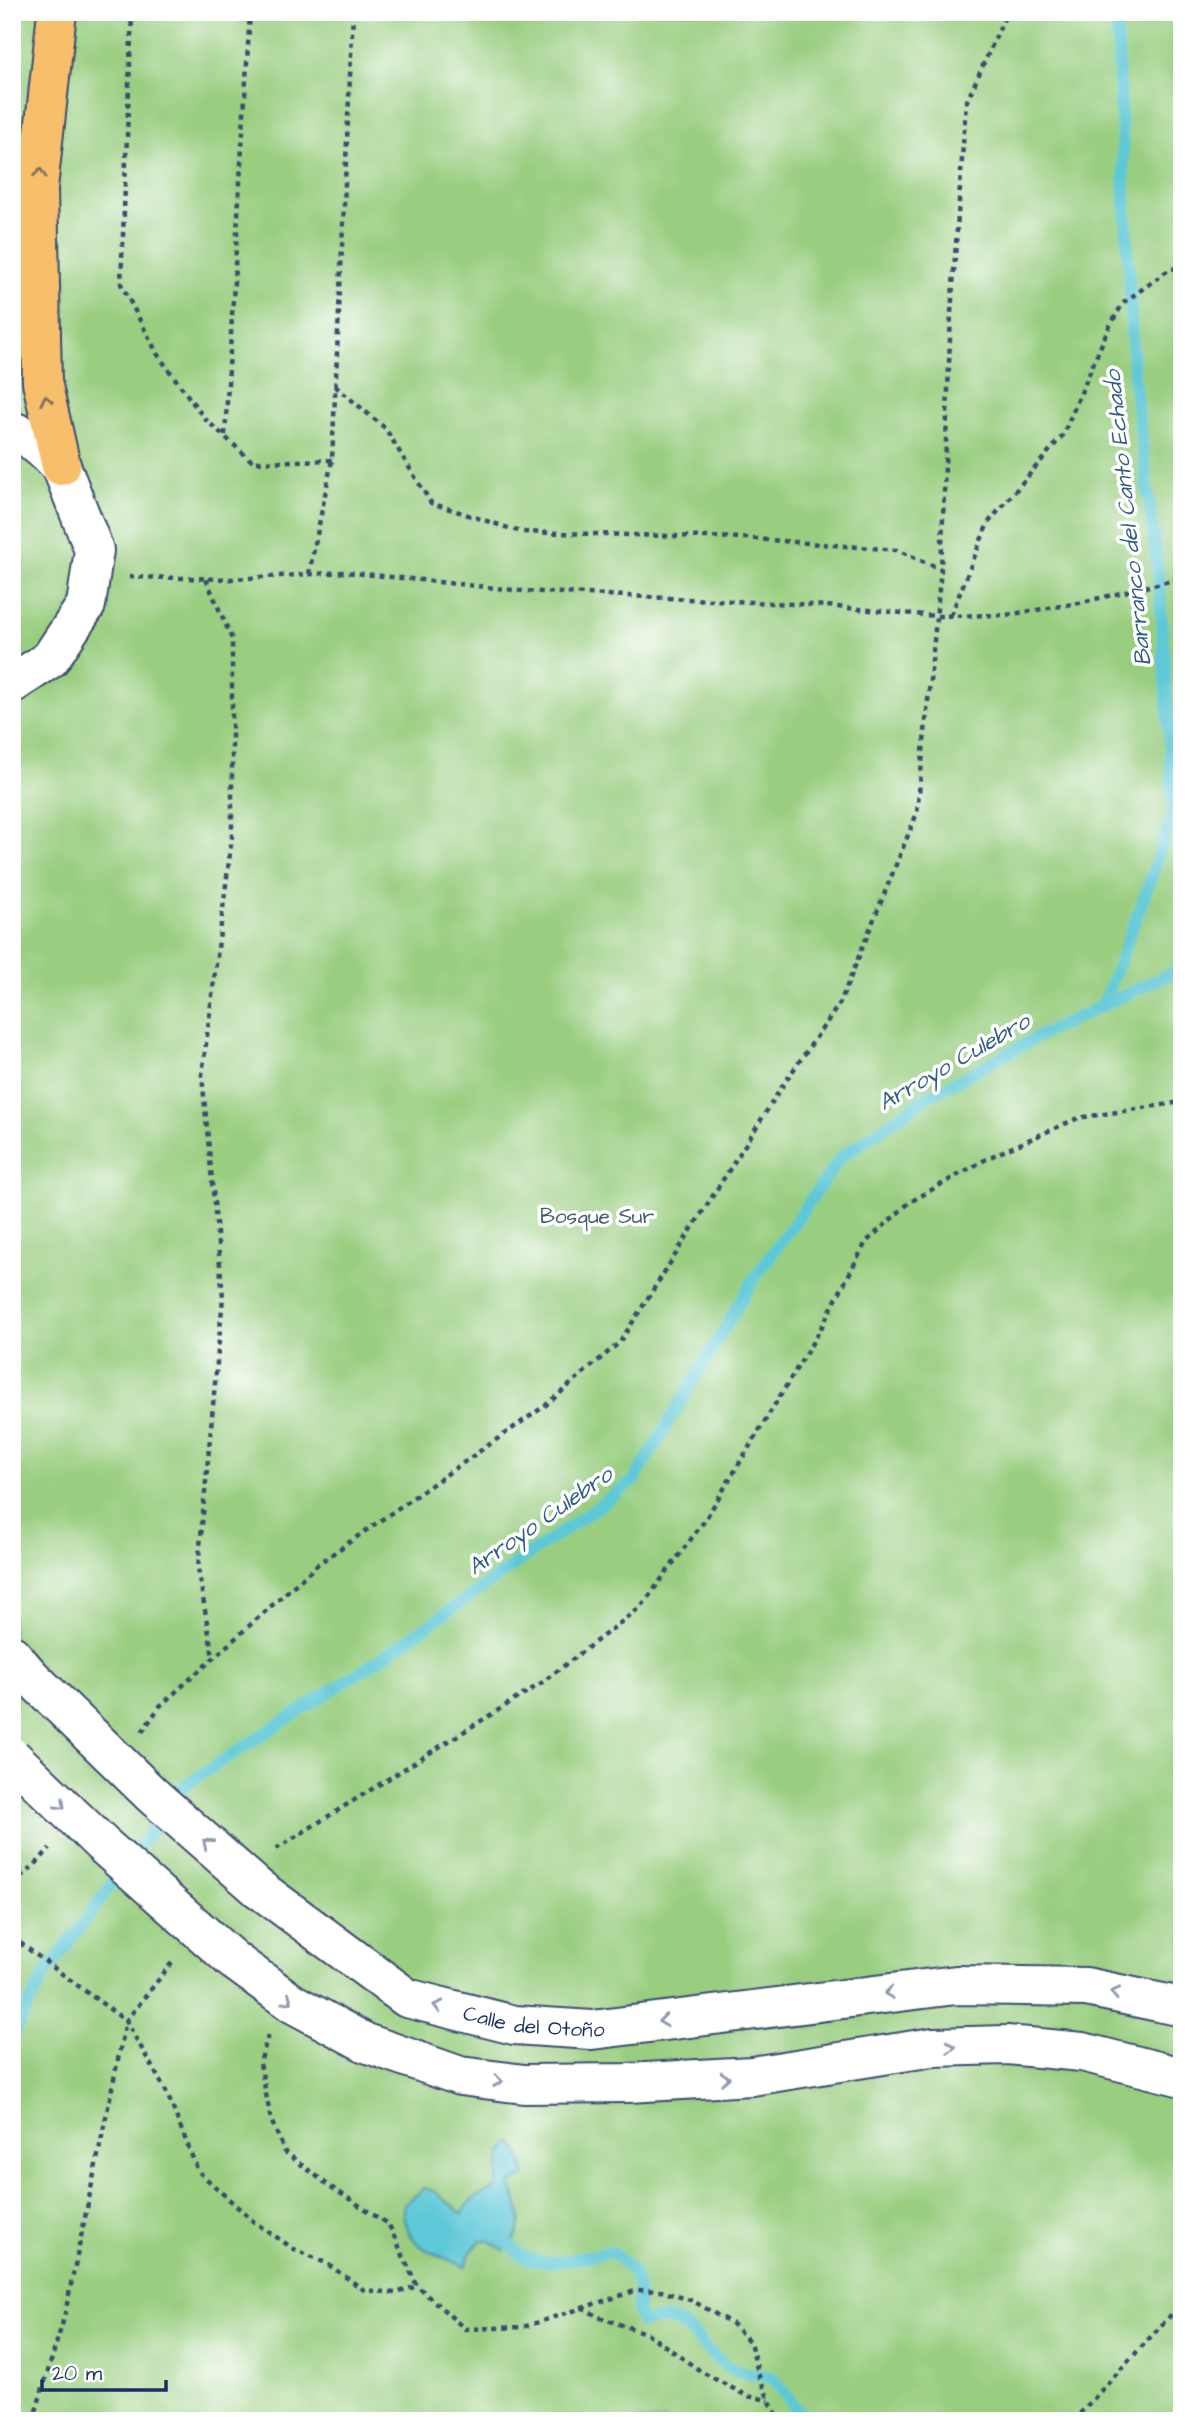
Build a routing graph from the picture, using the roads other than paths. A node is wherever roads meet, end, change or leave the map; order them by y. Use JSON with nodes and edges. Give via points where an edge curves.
{"nodes":[{"id":1,"x":57,"y":12,"type":"edge"},
{"id":2,"x":12,"y":398,"type":"edge"},
{"id":3,"x":20,"y":434,"type":"edge"},
{"id":4,"x":61,"y":466,"type":"junction"},
{"id":5,"x":12,"y":684,"type":"edge"},
{"id":6,"x":21,"y":1666,"type":"edge"},
{"id":7,"x":12,"y":1757,"type":"edge"},
{"id":8,"x":1182,"y":2007,"type":"edge"},
{"id":9,"x":1182,"y":2077,"type":"edge"}],
"edges":[{"from":4,"to":1,"type":"highway","one_way":true,"via":[[41,382],[38,188]]},
{"from":2,"to":3,"type":"street"},
{"from":3,"to":4,"type":"street"},
{"from":4,"to":5,"type":"street","via":[[94,550],[86,605],[50,659]]},
{"from":8,"to":6,"type":"street","name":"Calle del Otoño","one_way":true,"bridge":true,"via":[[1086,1987],[956,1985],[592,2030],[514,2025],[407,1998],[258,1888],[152,1795]]},
{"from":7,"to":9,"type":"street","one_way":true,"bridge":true,"via":[[233,1960],[292,2003],[366,2043],[460,2076],[524,2084],[752,2076],[933,2047],[1007,2045],[1082,2052]]}]}
